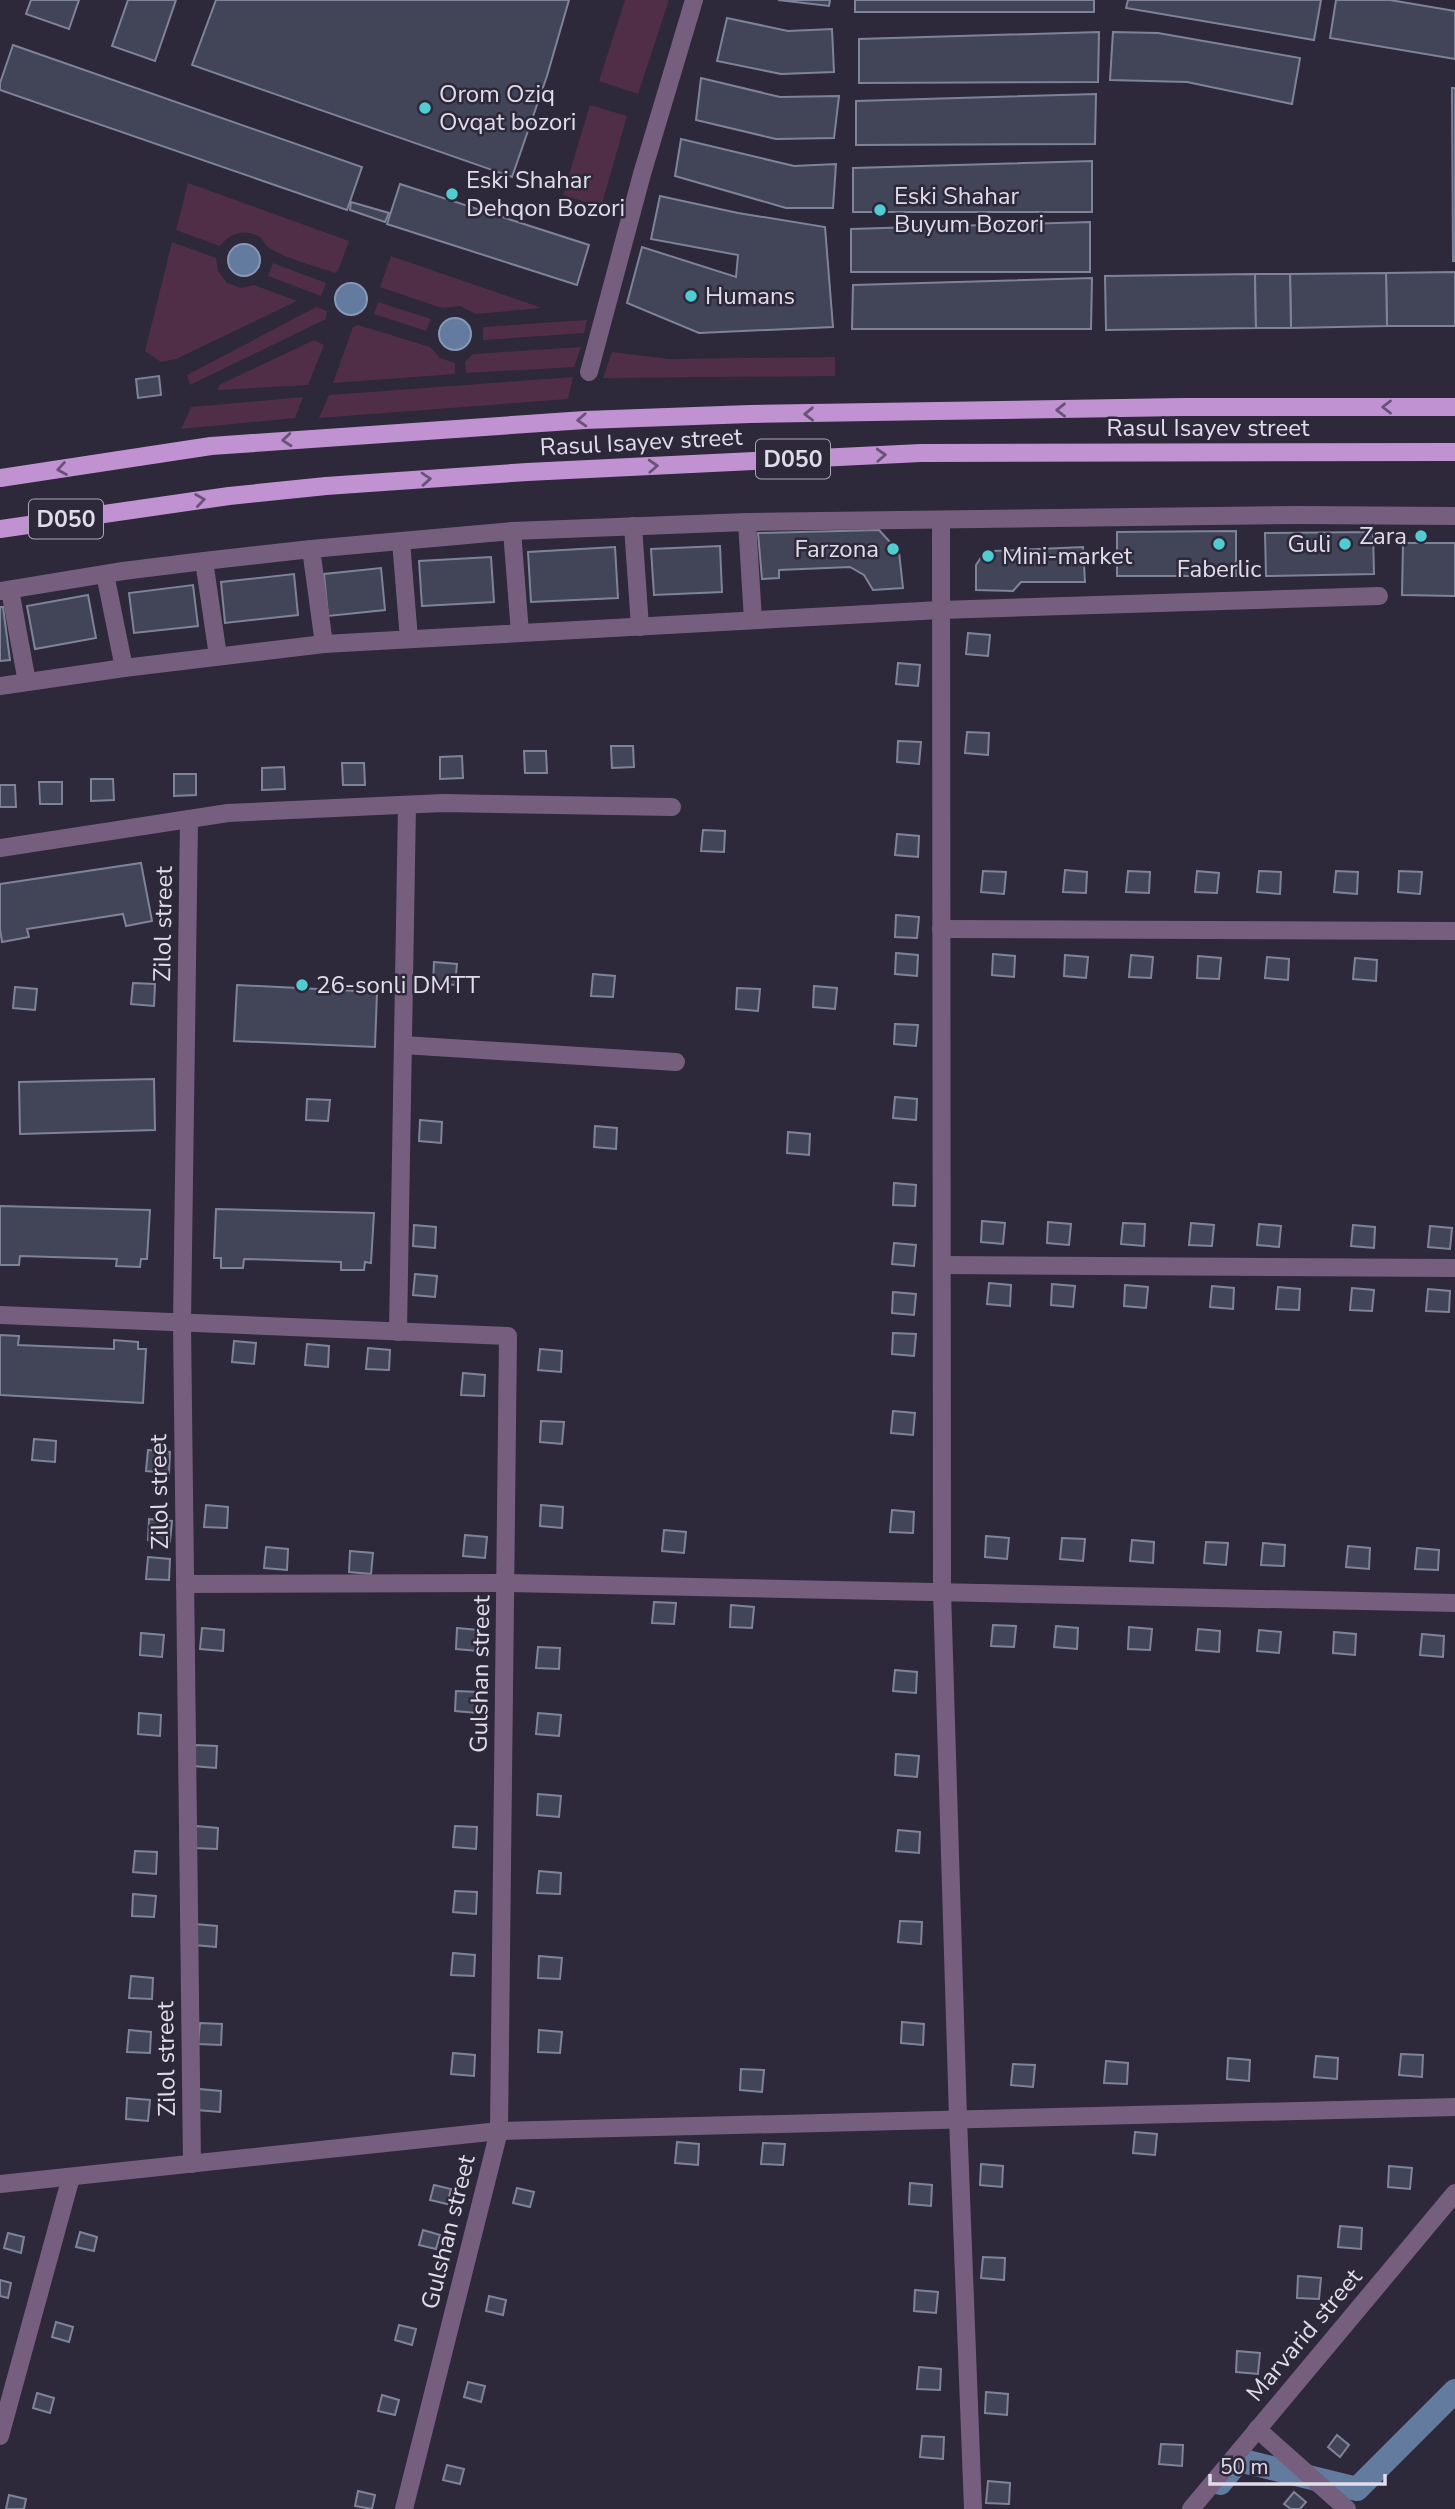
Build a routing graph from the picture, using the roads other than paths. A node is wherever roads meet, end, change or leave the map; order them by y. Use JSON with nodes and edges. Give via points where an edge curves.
{"nodes":[{"id":1,"x":694,"y":0,"type":"edge"},
{"id":2,"x":589,"y":372,"type":"dead end"},
{"id":3,"x":1455,"y":407,"type":"edge"},
{"id":4,"x":1455,"y":452,"type":"edge"},
{"id":5,"x":0,"y":478,"type":"edge"},
{"id":6,"x":1455,"y":516,"type":"edge"},
{"id":7,"x":941,"y":521,"type":"junction"},
{"id":8,"x":747,"y":522,"type":"junction"},
{"id":9,"x":633,"y":526,"type":"junction"},
{"id":10,"x":0,"y":529,"type":"edge"},
{"id":11,"x":512,"y":531,"type":"junction"},
{"id":12,"x":401,"y":541,"type":"junction"},
{"id":13,"x":311,"y":549,"type":"junction"},
{"id":14,"x":204,"y":561,"type":"junction"},
{"id":15,"x":105,"y":574,"type":"junction"},
{"id":16,"x":5,"y":591,"type":"edge"},
{"id":17,"x":1379,"y":596,"type":"dead end"},
{"id":18,"x":940,"y":610,"type":"junction"},
{"id":19,"x":754,"y":620,"type":"junction"},
{"id":20,"x":640,"y":626,"type":"junction"},
{"id":21,"x":520,"y":633,"type":"junction"},
{"id":22,"x":410,"y":639,"type":"junction"},
{"id":23,"x":324,"y":644,"type":"junction"},
{"id":24,"x":218,"y":656,"type":"junction"},
{"id":25,"x":124,"y":668,"type":"junction"},
{"id":26,"x":27,"y":682,"type":"junction"},
{"id":27,"x":0,"y":686,"type":"edge"},
{"id":28,"x":407,"y":805,"type":"junction"},
{"id":29,"x":672,"y":807,"type":"dead end"},
{"id":30,"x":189,"y":819,"type":"junction"},
{"id":31,"x":0,"y":848,"type":"edge"},
{"id":32,"x":941,"y":929,"type":"junction"},
{"id":33,"x":1455,"y":931,"type":"edge"},
{"id":34,"x":403,"y":1045,"type":"junction"},
{"id":35,"x":676,"y":1062,"type":"dead end"},
{"id":36,"x":942,"y":1265,"type":"junction"},
{"id":37,"x":1455,"y":1268,"type":"edge"},
{"id":38,"x":0,"y":1315,"type":"edge"},
{"id":39,"x":182,"y":1323,"type":"junction"},
{"id":40,"x":398,"y":1332,"type":"junction"},
{"id":41,"x":505,"y":1583,"type":"junction"},
{"id":42,"x":185,"y":1584,"type":"junction"},
{"id":43,"x":942,"y":1591,"type":"junction"},
{"id":44,"x":1455,"y":1603,"type":"edge"},
{"id":45,"x":1455,"y":2107,"type":"edge"},
{"id":46,"x":958,"y":2118,"type":"junction"},
{"id":47,"x":499,"y":2131,"type":"junction"},
{"id":48,"x":192,"y":2164,"type":"junction"},
{"id":49,"x":71,"y":2177,"type":"junction"},
{"id":50,"x":0,"y":2184,"type":"edge"},
{"id":51,"x":1455,"y":2193,"type":"edge"},
{"id":52,"x":1257,"y":2429,"type":"junction"},
{"id":53,"x":0,"y":2436,"type":"edge"},
{"id":54,"x":404,"y":2509,"type":"edge"},
{"id":55,"x":973,"y":2509,"type":"edge"},
{"id":56,"x":1191,"y":2509,"type":"edge"},
{"id":57,"x":1347,"y":2509,"type":"edge"}],
"edges":[{"from":1,"to":2,"type":"street"},
{"from":3,"to":5,"type":"main road","name":"Rasul Isayev street","number":"D050","one_way":true,"via":[[750,414],[585,420],[212,446]]},
{"from":10,"to":4,"type":"main road","name":"Rasul Isayev street","number":"D050","one_way":true,"via":[[243,494],[527,472],[921,453]]},
{"from":6,"to":7,"type":"street"},
{"from":7,"to":8,"type":"street"},
{"from":7,"to":18,"type":"street"},
{"from":8,"to":9,"type":"street"},
{"from":8,"to":19,"type":"street"},
{"from":9,"to":11,"type":"street"},
{"from":9,"to":20,"type":"street"},
{"from":11,"to":12,"type":"street"},
{"from":11,"to":21,"type":"street"},
{"from":12,"to":13,"type":"street"},
{"from":12,"to":22,"type":"street"},
{"from":13,"to":14,"type":"street"},
{"from":13,"to":23,"type":"street"},
{"from":14,"to":15,"type":"street"},
{"from":14,"to":24,"type":"street"},
{"from":15,"to":16,"type":"street"},
{"from":15,"to":25,"type":"street"},
{"from":16,"to":26,"type":"street"},
{"from":17,"to":18,"type":"street"},
{"from":18,"to":19,"type":"street"},
{"from":18,"to":32,"type":"street"},
{"from":19,"to":20,"type":"street"},
{"from":20,"to":21,"type":"street"},
{"from":21,"to":22,"type":"street"},
{"from":22,"to":23,"type":"street"},
{"from":23,"to":24,"type":"street"},
{"from":24,"to":25,"type":"street"},
{"from":25,"to":26,"type":"street"},
{"from":26,"to":27,"type":"street"},
{"from":28,"to":29,"type":"street"},
{"from":28,"to":30,"type":"street"},
{"from":28,"to":34,"type":"street"},
{"from":30,"to":31,"type":"street"},
{"from":30,"to":39,"type":"street","name":"Zilol street"},
{"from":32,"to":33,"type":"street"},
{"from":32,"to":36,"type":"street"},
{"from":34,"to":35,"type":"street"},
{"from":34,"to":40,"type":"street"},
{"from":36,"to":37,"type":"street"},
{"from":36,"to":43,"type":"street"},
{"from":38,"to":39,"type":"street","name":"Gulshan street"},
{"from":39,"to":40,"type":"street","name":"Gulshan street"},
{"from":39,"to":42,"type":"street","name":"Zilol street"},
{"from":40,"to":41,"type":"street","name":"Gulshan street","via":[[508,1336]]},
{"from":41,"to":42,"type":"street"},
{"from":41,"to":43,"type":"street"},
{"from":41,"to":47,"type":"street","name":"Gulshan street"},
{"from":42,"to":48,"type":"street","name":"Zilol street"},
{"from":43,"to":44,"type":"street"},
{"from":43,"to":46,"type":"street"},
{"from":45,"to":46,"type":"street"},
{"from":46,"to":47,"type":"street"},
{"from":46,"to":55,"type":"street"},
{"from":47,"to":48,"type":"street"},
{"from":47,"to":54,"type":"street","name":"Gulshan street"},
{"from":48,"to":49,"type":"street"},
{"from":49,"to":50,"type":"street"},
{"from":49,"to":53,"type":"street"},
{"from":51,"to":52,"type":"street","name":"Marvarid street"},
{"from":52,"to":56,"type":"street","name":"Marvarid street"},
{"from":52,"to":57,"type":"street"}]}
